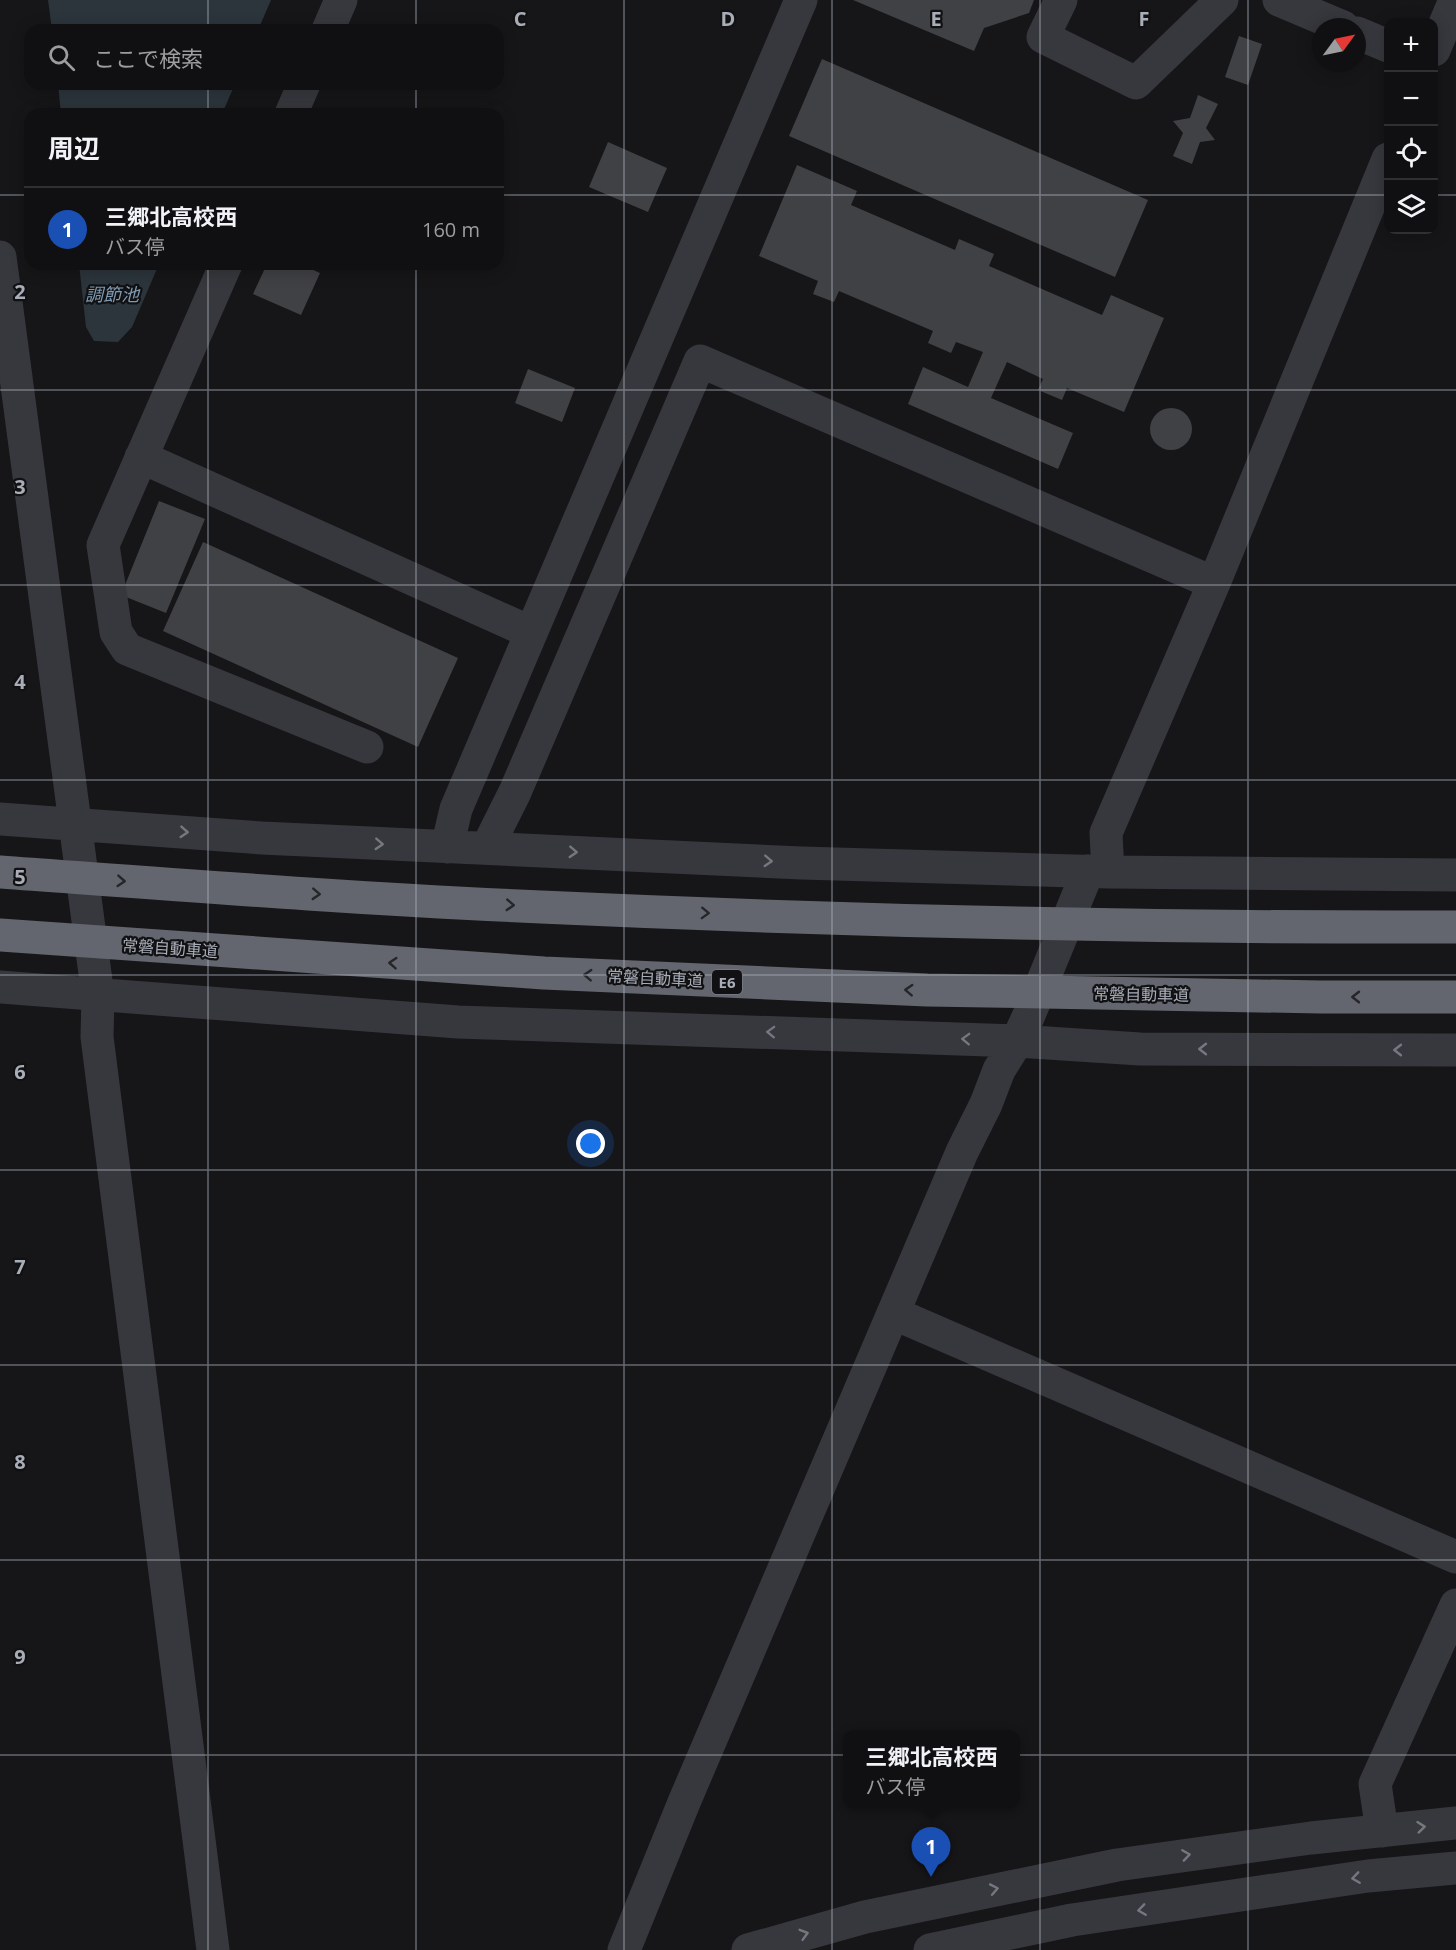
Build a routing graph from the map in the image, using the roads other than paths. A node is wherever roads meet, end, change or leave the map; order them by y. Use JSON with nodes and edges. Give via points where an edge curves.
{"nodes":[{"id":1,"x":341,"y":0,"type":"edge"},
{"id":2,"x":801,"y":0,"type":"edge"},
{"id":3,"x":1061,"y":0,"type":"edge"},
{"id":4,"x":1222,"y":0,"type":"edge"},
{"id":5,"x":1279,"y":0,"type":"edge"},
{"id":6,"x":1455,"y":0,"type":"edge"},
{"id":7,"x":1322,"y":18,"type":"edge"},
{"id":8,"x":331,"y":24,"type":"edge"},
{"id":9,"x":1366,"y":37,"type":"edge"},
{"id":10,"x":1438,"y":40,"type":"edge"},
{"id":11,"x":1384,"y":44,"type":"edge"},
{"id":12,"x":301,"y":90,"type":"edge"},
{"id":13,"x":294,"y":108,"type":"edge"},
{"id":14,"x":1384,"y":171,"type":"edge"},
{"id":15,"x":0,"y":258,"type":"edge"},
{"id":16,"x":223,"y":270,"type":"edge"},
{"id":17,"x":7,"y":362,"type":"edge"},
{"id":18,"x":141,"y":457,"type":"junction"},
{"id":19,"x":1214,"y":583,"type":"junction"},
{"id":20,"x":530,"y":632,"type":"junction"},
{"id":21,"x":368,"y":747,"type":"dead end"},
{"id":22,"x":0,"y":819,"type":"edge"},
{"id":23,"x":75,"y":824,"type":"junction"},
{"id":24,"x":447,"y":847,"type":"junction"},
{"id":25,"x":487,"y":848,"type":"junction"},
{"id":26,"x":1098,"y":871,"type":"junction"},
{"id":27,"x":0,"y":872,"type":"edge"},
{"id":28,"x":1456,"y":875,"type":"edge"},
{"id":29,"x":1456,"y":927,"type":"edge"},
{"id":30,"x":0,"y":934,"type":"edge"},
{"id":31,"x":0,"y":987,"type":"edge"},
{"id":32,"x":98,"y":996,"type":"junction"},
{"id":33,"x":1456,"y":997,"type":"edge"},
{"id":34,"x":1017,"y":1041,"type":"junction"},
{"id":35,"x":1456,"y":1050,"type":"edge"},
{"id":36,"x":893,"y":1313,"type":"junction"},
{"id":37,"x":1456,"y":1557,"type":"edge"},
{"id":38,"x":1456,"y":1605,"type":"edge"},
{"id":39,"x":1456,"y":1824,"type":"edge"},
{"id":40,"x":1382,"y":1831,"type":"junction"},
{"id":41,"x":1456,"y":1868,"type":"edge"},
{"id":42,"x":945,"y":1948,"type":"edge"},
{"id":43,"x":213,"y":1950,"type":"edge"},
{"id":44,"x":624,"y":1950,"type":"edge"},
{"id":45,"x":748,"y":1950,"type":"edge"}],
"edges":[{"from":1,"to":8,"type":"street"},
{"from":2,"to":20,"type":"street"},
{"from":3,"to":4,"type":"street","via":[[1043,37],[1136,83]]},
{"from":5,"to":7,"type":"street"},
{"from":6,"to":10,"type":"street"},
{"from":9,"to":11,"type":"street"},
{"from":12,"to":13,"type":"street"},
{"from":14,"to":19,"type":"street"},
{"from":15,"to":17,"type":"street"},
{"from":16,"to":18,"type":"street"},
{"from":17,"to":23,"type":"street"},
{"from":18,"to":20,"type":"street"},
{"from":18,"to":21,"type":"street","via":[[103,545],[116,632],[127,649]]},
{"from":19,"to":25,"type":"street","via":[[700,361],[515,792]]},
{"from":19,"to":26,"type":"street","via":[[1106,833]]},
{"from":20,"to":24,"type":"street","via":[[456,809]]},
{"from":22,"to":23,"type":"street"},
{"from":23,"to":24,"type":"street","one_way":true},
{"from":23,"to":32,"type":"street"},
{"from":24,"to":25,"type":"street"},
{"from":25,"to":26,"type":"street","one_way":true},
{"from":26,"to":28,"type":"street"},
{"from":26,"to":34,"type":"street"},
{"from":27,"to":29,"type":"highway","one_way":true,"bridge":true,"via":[[504,905],[760,915],[924,921]]},
{"from":33,"to":30,"type":"highway","name":"常磐自動車道","number":"E6","one_way":true,"bridge":true,"via":[[916,990],[544,973]]},
{"from":31,"to":32,"type":"street"},
{"from":34,"to":32,"type":"street","one_way":true,"via":[[458,1022]]},
{"from":32,"to":43,"type":"street","via":[[97,1037]]},
{"from":35,"to":34,"type":"street","one_way":true,"via":[[1140,1049]]},
{"from":34,"to":36,"type":"street","via":[[999,1070]]},
{"from":36,"to":37,"type":"street"},
{"from":36,"to":44,"type":"street"},
{"from":38,"to":40,"type":"street","via":[[1375,1784]]},
{"from":40,"to":39,"type":"street","one_way":true},
{"from":45,"to":40,"type":"street","one_way":true,"via":[[876,1915],[1117,1865]]},
{"from":41,"to":42,"type":"street","one_way":true,"via":[[1368,1876],[1072,1920]]}]}
